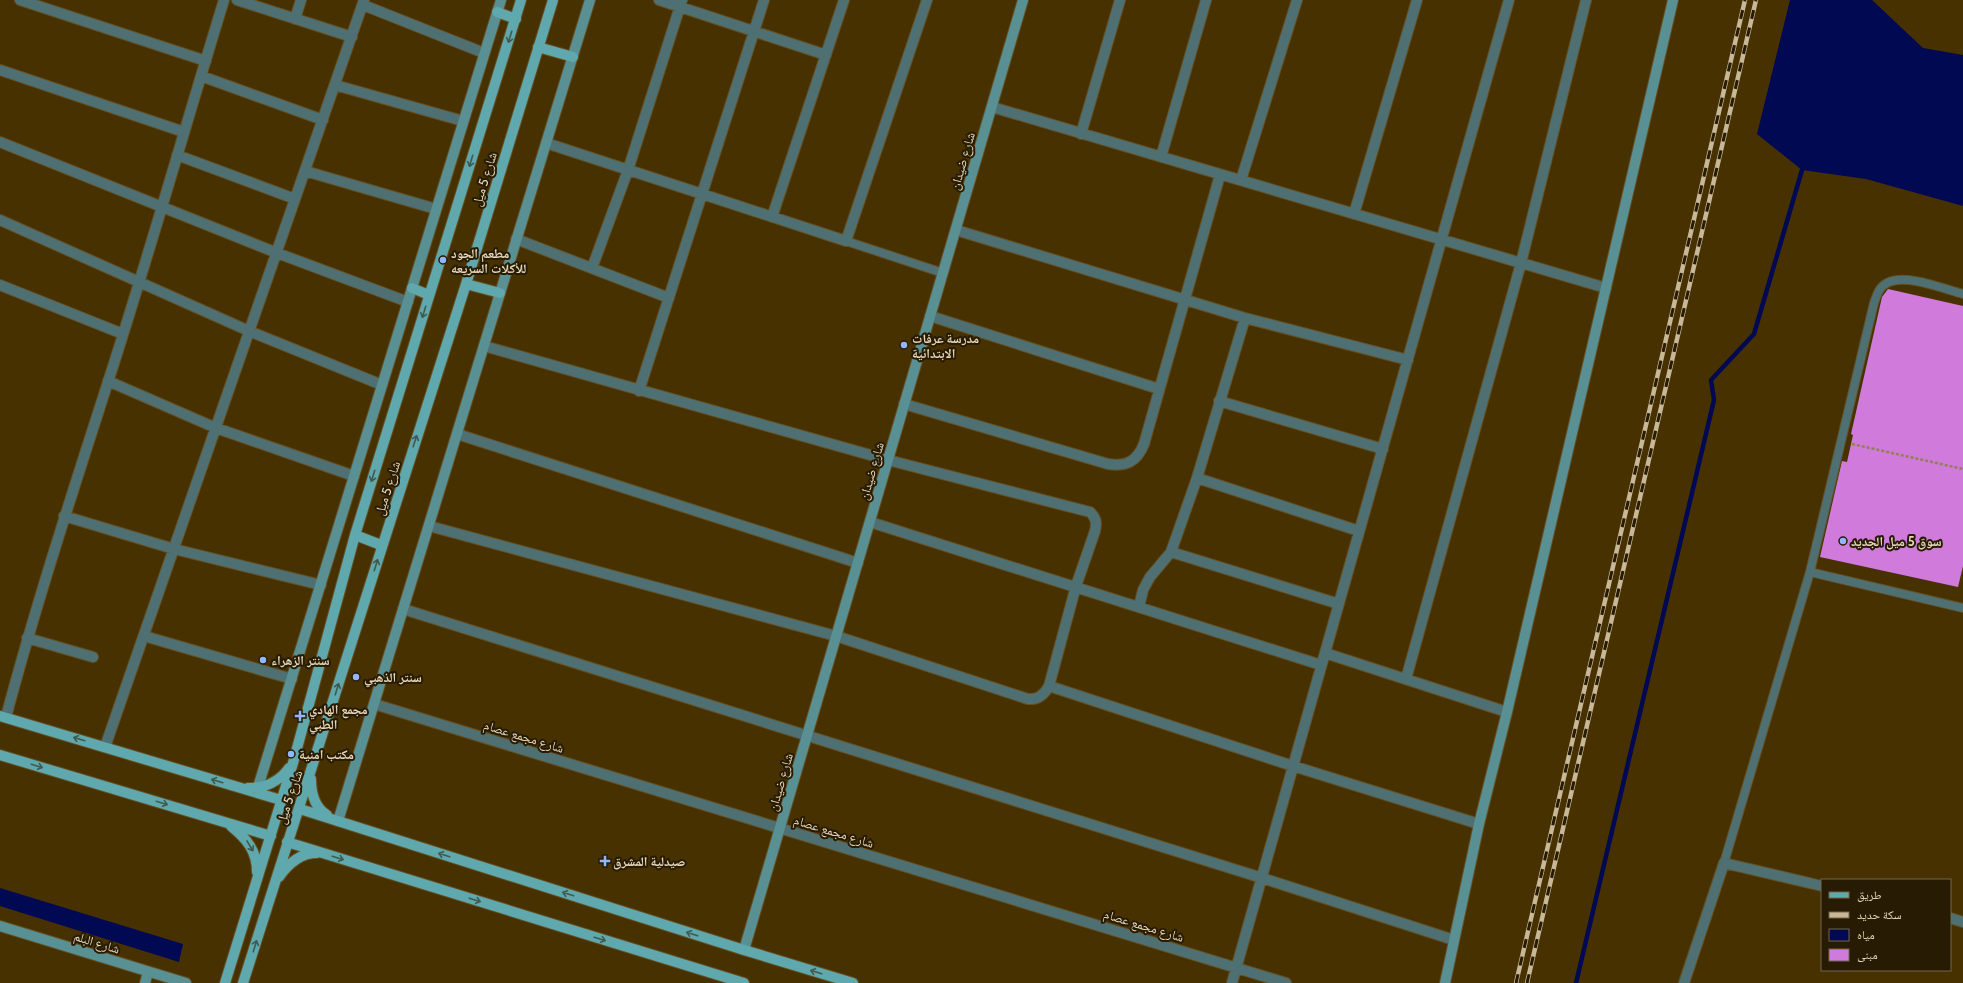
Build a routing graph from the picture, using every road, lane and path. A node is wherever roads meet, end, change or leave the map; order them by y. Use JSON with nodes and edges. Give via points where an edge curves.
{"nodes":[{"id":1,"x":20,"y":0,"type":"edge"},
{"id":2,"x":224,"y":0,"type":"edge"},
{"id":3,"x":237,"y":0,"type":"edge"},
{"id":4,"x":301,"y":0,"type":"edge"},
{"id":5,"x":500,"y":0,"type":"edge"},
{"id":6,"x":521,"y":0,"type":"edge"},
{"id":7,"x":553,"y":0,"type":"edge"},
{"id":8,"x":590,"y":0,"type":"edge"},
{"id":9,"x":659,"y":0,"type":"edge"},
{"id":10,"x":764,"y":0,"type":"edge"},
{"id":11,"x":844,"y":0,"type":"edge"},
{"id":12,"x":927,"y":0,"type":"edge"},
{"id":13,"x":1023,"y":0,"type":"edge"},
{"id":14,"x":1120,"y":0,"type":"edge"},
{"id":15,"x":1206,"y":0,"type":"edge"},
{"id":16,"x":1297,"y":0,"type":"edge"},
{"id":17,"x":1417,"y":0,"type":"edge"},
{"id":18,"x":1509,"y":0,"type":"edge"},
{"id":19,"x":1586,"y":0,"type":"edge"},
{"id":20,"x":1673,"y":0,"type":"edge"},
{"id":21,"x":364,"y":3,"type":"edge"},
{"id":22,"x":681,"y":4,"type":"edge"},
{"id":23,"x":497,"y":12,"type":"junction"},
{"id":24,"x":295,"y":19,"type":"junction"},
{"id":25,"x":516,"y":19,"type":"junction"},
{"id":26,"x":754,"y":32,"type":"junction"},
{"id":27,"x":352,"y":37,"type":"junction"},
{"id":28,"x":538,"y":47,"type":"junction"},
{"id":29,"x":484,"y":53,"type":"junction"},
{"id":30,"x":826,"y":55,"type":"junction"},
{"id":31,"x":572,"y":57,"type":"junction"},
{"id":32,"x":206,"y":61,"type":"junction"},
{"id":33,"x":0,"y":70,"type":"edge"},
{"id":34,"x":201,"y":76,"type":"junction"},
{"id":35,"x":335,"y":85,"type":"junction"},
{"id":36,"x":992,"y":107,"type":"junction"},
{"id":37,"x":323,"y":120,"type":"junction"},
{"id":38,"x":463,"y":121,"type":"junction"},
{"id":39,"x":184,"y":132,"type":"junction"},
{"id":40,"x":1081,"y":134,"type":"junction"},
{"id":41,"x":0,"y":142,"type":"edge"},
{"id":42,"x":546,"y":143,"type":"junction"},
{"id":43,"x":177,"y":155,"type":"junction"},
{"id":44,"x":1161,"y":157,"type":"junction"},
{"id":45,"x":628,"y":170,"type":"junction"},
{"id":46,"x":305,"y":171,"type":"junction"},
{"id":47,"x":1220,"y":175,"type":"junction"},
{"id":48,"x":1241,"y":180,"type":"junction"},
{"id":49,"x":702,"y":194,"type":"junction"},
{"id":50,"x":295,"y":199,"type":"junction"},
{"id":51,"x":162,"y":206,"type":"junction"},
{"id":52,"x":436,"y":209,"type":"junction"},
{"id":53,"x":1354,"y":214,"type":"junction"},
{"id":54,"x":772,"y":217,"type":"junction"},
{"id":55,"x":0,"y":220,"type":"edge"},
{"id":56,"x":956,"y":230,"type":"junction"},
{"id":57,"x":516,"y":239,"type":"junction"},
{"id":58,"x":1442,"y":240,"type":"junction"},
{"id":59,"x":846,"y":241,"type":"junction"},
{"id":60,"x":277,"y":253,"type":"junction"},
{"id":61,"x":1521,"y":263,"type":"junction"},
{"id":62,"x":592,"y":268,"type":"junction"},
{"id":63,"x":943,"y":274,"type":"junction"},
{"id":64,"x":138,"y":282,"type":"junction"},
{"id":65,"x":466,"y":284,"type":"junction"},
{"id":66,"x":0,"y":285,"type":"edge"},
{"id":67,"x":412,"y":288,"type":"junction"},
{"id":68,"x":1606,"y":288,"type":"junction"},
{"id":69,"x":500,"y":293,"type":"junction"},
{"id":70,"x":1963,"y":294,"type":"edge"},
{"id":71,"x":429,"y":295,"type":"junction"},
{"id":72,"x":669,"y":298,"type":"junction"},
{"id":73,"x":1185,"y":300,"type":"junction"},
{"id":74,"x":408,"y":302,"type":"junction"},
{"id":75,"x":930,"y":316,"type":"junction"},
{"id":76,"x":1245,"y":318,"type":"junction"},
{"id":77,"x":249,"y":331,"type":"junction"},
{"id":78,"x":123,"y":334,"type":"junction"},
{"id":79,"x":484,"y":346,"type":"junction"},
{"id":80,"x":1408,"y":360,"type":"junction"},
{"id":81,"x":108,"y":381,"type":"junction"},
{"id":82,"x":382,"y":385,"type":"junction"},
{"id":83,"x":1159,"y":389,"type":"junction"},
{"id":84,"x":639,"y":390,"type":"junction"},
{"id":85,"x":1219,"y":401,"type":"junction"},
{"id":86,"x":904,"y":404,"type":"junction"},
{"id":87,"x":216,"y":428,"type":"junction"},
{"id":88,"x":457,"y":434,"type":"junction"},
{"id":89,"x":1842,"y":441,"type":"junction"},
{"id":90,"x":1382,"y":449,"type":"junction"},
{"id":91,"x":888,"y":460,"type":"junction"},
{"id":92,"x":1963,"y":469,"type":"edge"},
{"id":93,"x":354,"y":476,"type":"junction"},
{"id":94,"x":1197,"y":478,"type":"junction"},
{"id":95,"x":64,"y":516,"type":"junction"},
{"id":96,"x":870,"y":522,"type":"junction"},
{"id":97,"x":429,"y":526,"type":"junction"},
{"id":98,"x":1360,"y":531,"type":"junction"},
{"id":99,"x":355,"y":535,"type":"junction"},
{"id":100,"x":382,"y":545,"type":"junction"},
{"id":101,"x":174,"y":549,"type":"junction"},
{"id":102,"x":1171,"y":552,"type":"junction"},
{"id":103,"x":858,"y":563,"type":"junction"},
{"id":104,"x":1810,"y":572,"type":"junction"},
{"id":105,"x":321,"y":585,"type":"junction"},
{"id":106,"x":1076,"y":586,"type":"junction"},
{"id":107,"x":1339,"y":604,"type":"junction"},
{"id":108,"x":1139,"y":607,"type":"junction"},
{"id":109,"x":1963,"y":608,"type":"edge"},
{"id":110,"x":403,"y":609,"type":"junction"},
{"id":111,"x":144,"y":636,"type":"junction"},
{"id":112,"x":836,"y":636,"type":"junction"},
{"id":113,"x":27,"y":638,"type":"junction"},
{"id":114,"x":1325,"y":653,"type":"junction"},
{"id":115,"x":93,"y":658,"type":"dead end"},
{"id":116,"x":1321,"y":666,"type":"junction"},
{"id":117,"x":292,"y":679,"type":"junction"},
{"id":118,"x":1406,"y":679,"type":"junction"},
{"id":119,"x":1049,"y":686,"type":"junction"},
{"id":120,"x":374,"y":704,"type":"junction"},
{"id":121,"x":1507,"y":712,"type":"junction"},
{"id":122,"x":3,"y":716,"type":"edge"},
{"id":123,"x":807,"y":736,"type":"junction"},
{"id":124,"x":105,"y":747,"type":"junction"},
{"id":125,"x":0,"y":755,"type":"edge"},
{"id":126,"x":293,"y":763,"type":"junction"},
{"id":127,"x":1293,"y":766,"type":"junction"},
{"id":128,"x":312,"y":772,"type":"junction"},
{"id":129,"x":258,"y":787,"type":"junction"},
{"id":130,"x":242,"y":788,"type":"junction"},
{"id":131,"x":281,"y":800,"type":"junction"},
{"id":132,"x":300,"y":809,"type":"junction"},
{"id":133,"x":336,"y":820,"type":"junction"},
{"id":134,"x":226,"y":823,"type":"junction"},
{"id":135,"x":1479,"y":824,"type":"junction"},
{"id":136,"x":780,"y":828,"type":"junction"},
{"id":137,"x":271,"y":836,"type":"junction"},
{"id":138,"x":287,"y":842,"type":"junction"},
{"id":139,"x":323,"y":853,"type":"junction"},
{"id":140,"x":1724,"y":863,"type":"junction"},
{"id":141,"x":1262,"y":878,"type":"junction"},
{"id":142,"x":258,"y":879,"type":"junction"},
{"id":143,"x":273,"y":886,"type":"junction"},
{"id":144,"x":1821,"y":886,"type":"edge"},
{"id":145,"x":1951,"y":918,"type":"edge"},
{"id":146,"x":1963,"y":922,"type":"edge"},
{"id":147,"x":0,"y":926,"type":"edge"},
{"id":148,"x":1454,"y":940,"type":"junction"},
{"id":149,"x":744,"y":950,"type":"junction"},
{"id":150,"x":1236,"y":967,"type":"junction"},
{"id":151,"x":148,"y":972,"type":"junction"},
{"id":152,"x":145,"y":983,"type":"edge"},
{"id":153,"x":186,"y":983,"type":"edge"},
{"id":154,"x":225,"y":983,"type":"edge"},
{"id":155,"x":243,"y":983,"type":"edge"},
{"id":156,"x":744,"y":983,"type":"edge"},
{"id":157,"x":853,"y":983,"type":"edge"},
{"id":158,"x":1232,"y":983,"type":"edge"},
{"id":159,"x":1286,"y":983,"type":"edge"},
{"id":160,"x":1445,"y":983,"type":"edge"},
{"id":161,"x":1684,"y":983,"type":"edge"}],
"edges":[{"from":1,"to":32,"type":"street"},
{"from":2,"to":32,"type":"street"},
{"from":3,"to":24,"type":"street"},
{"from":4,"to":24,"type":"street"},
{"from":5,"to":23,"type":"street"},
{"from":6,"to":25,"type":"main road","name":"شارع 5 ميل"},
{"from":7,"to":28,"type":"main road","name":"شارع 5 ميل"},
{"from":8,"to":31,"type":"street"},
{"from":9,"to":22,"type":"street"},
{"from":10,"to":26,"type":"street"},
{"from":11,"to":30,"type":"street"},
{"from":12,"to":59,"type":"street"},
{"from":13,"to":36,"type":"street","name":"شارع ضيدان"},
{"from":14,"to":40,"type":"street"},
{"from":15,"to":44,"type":"street"},
{"from":16,"to":48,"type":"street"},
{"from":17,"to":53,"type":"street"},
{"from":18,"to":58,"type":"street"},
{"from":19,"to":61,"type":"street"},
{"from":20,"to":68,"type":"street"},
{"from":21,"to":27,"type":"street"},
{"from":21,"to":29,"type":"street"},
{"from":22,"to":26,"type":"street"},
{"from":22,"to":45,"type":"street"},
{"from":23,"to":25,"type":"main road"},
{"from":23,"to":29,"type":"street"},
{"from":24,"to":27,"type":"street"},
{"from":25,"to":71,"type":"main road","name":"شارع 5 ميل","one_way":true},
{"from":26,"to":30,"type":"street"},
{"from":26,"to":49,"type":"street"},
{"from":27,"to":35,"type":"street"},
{"from":28,"to":31,"type":"main road"},
{"from":28,"to":65,"type":"main road","name":"شارع 5 ميل"},
{"from":29,"to":38,"type":"street"},
{"from":30,"to":54,"type":"street"},
{"from":31,"to":42,"type":"street"},
{"from":32,"to":34,"type":"street"},
{"from":33,"to":39,"type":"street"},
{"from":34,"to":37,"type":"street"},
{"from":34,"to":39,"type":"street"},
{"from":35,"to":37,"type":"street"},
{"from":35,"to":38,"type":"street"},
{"from":36,"to":40,"type":"street"},
{"from":36,"to":56,"type":"street","name":"شارع ضيدان"},
{"from":37,"to":46,"type":"street"},
{"from":38,"to":52,"type":"street"},
{"from":39,"to":43,"type":"street"},
{"from":40,"to":44,"type":"street"},
{"from":41,"to":51,"type":"street"},
{"from":42,"to":45,"type":"street"},
{"from":42,"to":57,"type":"street"},
{"from":43,"to":50,"type":"street"},
{"from":43,"to":51,"type":"street"},
{"from":44,"to":47,"type":"street"},
{"from":45,"to":49,"type":"street"},
{"from":45,"to":62,"type":"street"},
{"from":46,"to":50,"type":"street"},
{"from":46,"to":52,"type":"street"},
{"from":47,"to":48,"type":"street"},
{"from":47,"to":73,"type":"street"},
{"from":48,"to":53,"type":"street"},
{"from":49,"to":54,"type":"street"},
{"from":49,"to":72,"type":"street"},
{"from":50,"to":60,"type":"street"},
{"from":51,"to":60,"type":"street"},
{"from":51,"to":64,"type":"street"},
{"from":52,"to":67,"type":"street"},
{"from":53,"to":58,"type":"street"},
{"from":54,"to":59,"type":"street"},
{"from":55,"to":64,"type":"street"},
{"from":56,"to":63,"type":"street","name":"شارع ضيدان"},
{"from":56,"to":73,"type":"street"},
{"from":57,"to":62,"type":"street"},
{"from":57,"to":69,"type":"street"},
{"from":58,"to":61,"type":"street"},
{"from":58,"to":80,"type":"street"},
{"from":59,"to":63,"type":"lane"},
{"from":60,"to":74,"type":"street"},
{"from":60,"to":77,"type":"street"},
{"from":61,"to":68,"type":"street"},
{"from":61,"to":118,"type":"street"},
{"from":62,"to":72,"type":"street"},
{"from":63,"to":75,"type":"street","name":"شارع ضيدان"},
{"from":64,"to":77,"type":"street"},
{"from":64,"to":78,"type":"street"},
{"from":65,"to":69,"type":"main road"},
{"from":100,"to":65,"type":"main road","name":"شارع 5 ميل","one_way":true},
{"from":66,"to":78,"type":"street"},
{"from":67,"to":71,"type":"main road"},
{"from":67,"to":74,"type":"street"},
{"from":68,"to":121,"type":"street"},
{"from":69,"to":79,"type":"street"},
{"from":70,"to":89,"type":"lane","via":[[1899,279],[1887,283],[1878,291]]},
{"from":71,"to":99,"type":"main road","name":"شارع 5 ميل","one_way":true},
{"from":72,"to":84,"type":"street"},
{"from":73,"to":76,"type":"street"},
{"from":73,"to":83,"type":"street"},
{"from":74,"to":82,"type":"street"},
{"from":75,"to":83,"type":"street"},
{"from":75,"to":86,"type":"street","name":"شارع ضيدان"},
{"from":76,"to":80,"type":"street"},
{"from":76,"to":85,"type":"street"},
{"from":77,"to":82,"type":"street"},
{"from":77,"to":87,"type":"street"},
{"from":78,"to":81,"type":"street"},
{"from":79,"to":84,"type":"street"},
{"from":79,"to":88,"type":"street"},
{"from":80,"to":90,"type":"street"},
{"from":81,"to":87,"type":"street"},
{"from":81,"to":95,"type":"street"},
{"from":82,"to":93,"type":"street"},
{"from":83,"to":86,"type":"street","via":[[1140,455],[1131,463],[1120,466]]},
{"from":84,"to":91,"type":"street"},
{"from":85,"to":90,"type":"street"},
{"from":85,"to":94,"type":"street"},
{"from":86,"to":91,"type":"street","name":"شارع ضيدان"},
{"from":87,"to":93,"type":"street"},
{"from":87,"to":101,"type":"street"},
{"from":88,"to":97,"type":"street"},
{"from":88,"to":103,"type":"street"},
{"from":89,"to":92,"type":"path"},
{"from":89,"to":104,"type":"lane"},
{"from":90,"to":98,"type":"street"},
{"from":91,"to":96,"type":"street","name":"شارع ضيدان"},
{"from":91,"to":106,"type":"street","via":[[1090,512],[1095,517],[1096,524]]},
{"from":93,"to":105,"type":"street"},
{"from":94,"to":98,"type":"street"},
{"from":94,"to":102,"type":"street"},
{"from":95,"to":101,"type":"street"},
{"from":95,"to":113,"type":"street"},
{"from":96,"to":103,"type":"street","name":"شارع ضيدان"},
{"from":96,"to":106,"type":"street"},
{"from":97,"to":110,"type":"street"},
{"from":97,"to":112,"type":"street"},
{"from":98,"to":107,"type":"street"},
{"from":99,"to":100,"type":"main road"},
{"from":99,"to":126,"type":"main road","name":"شارع 5 ميل"},
{"from":128,"to":100,"type":"main road","name":"شارع 5 ميل","one_way":true},
{"from":101,"to":105,"type":"street"},
{"from":101,"to":111,"type":"street"},
{"from":102,"to":107,"type":"street"},
{"from":102,"to":108,"type":"street","via":[[1150,577],[1143,590]]},
{"from":103,"to":112,"type":"street","name":"شارع ضيدان"},
{"from":104,"to":109,"type":"lane"},
{"from":104,"to":140,"type":"lane"},
{"from":105,"to":117,"type":"street"},
{"from":106,"to":108,"type":"street"},
{"from":106,"to":119,"type":"street"},
{"from":107,"to":114,"type":"street"},
{"from":108,"to":116,"type":"street"},
{"from":110,"to":120,"type":"street"},
{"from":110,"to":123,"type":"street"},
{"from":111,"to":117,"type":"street"},
{"from":111,"to":124,"type":"street"},
{"from":112,"to":119,"type":"street","via":[[1028,699],[1041,697]]},
{"from":112,"to":123,"type":"street","name":"شارع ضيدان"},
{"from":113,"to":115,"type":"street"},
{"from":113,"to":122,"type":"street"},
{"from":114,"to":116,"type":"street"},
{"from":114,"to":118,"type":"street"},
{"from":116,"to":127,"type":"street"},
{"from":117,"to":129,"type":"street"},
{"from":118,"to":121,"type":"street"},
{"from":119,"to":127,"type":"street"},
{"from":120,"to":133,"type":"street"},
{"from":120,"to":136,"type":"street","name":"شارع مجمع عصام"},
{"from":121,"to":135,"type":"street"},
{"from":124,"to":122,"type":"main road","one_way":true},
{"from":123,"to":136,"type":"street","name":"شارع ضيدان"},
{"from":123,"to":141,"type":"street"},
{"from":130,"to":124,"type":"main road","one_way":true},
{"from":125,"to":134,"type":"main road","one_way":true},
{"from":126,"to":129,"type":"main road","via":[[275,782]]},
{"from":126,"to":131,"type":"main road","name":"شارع 5 ميل"},
{"from":127,"to":135,"type":"street"},
{"from":127,"to":141,"type":"street"},
{"from":128,"to":132,"type":"main road","name":"شارع 5 ميل"},
{"from":128,"to":133,"type":"main road","via":[[311,788],[316,805]]},
{"from":129,"to":130,"type":"main road"},
{"from":130,"to":131,"type":"main road"},
{"from":131,"to":137,"type":"main road","name":"شارع 5 ميل"},
{"from":132,"to":133,"type":"main road"},
{"from":132,"to":138,"type":"main road","name":"شارع 5 ميل"},
{"from":149,"to":133,"type":"main road","one_way":true},
{"from":134,"to":137,"type":"main road"},
{"from":134,"to":142,"type":"main road","one_way":true,"via":[[245,838],[253,850]]},
{"from":135,"to":148,"type":"street"},
{"from":136,"to":149,"type":"street","name":"شارع ضيدان"},
{"from":136,"to":150,"type":"street","name":"شارع مجمع عصام"},
{"from":137,"to":142,"type":"main road","name":"شارع 5 ميل"},
{"from":138,"to":139,"type":"main road"},
{"from":138,"to":143,"type":"main road","name":"شارع 5 ميل"},
{"from":139,"to":143,"type":"main road","via":[[309,853],[299,857],[281,874]]},
{"from":139,"to":156,"type":"main road","one_way":true},
{"from":140,"to":144,"type":"street"},
{"from":140,"to":161,"type":"street"},
{"from":141,"to":148,"type":"street"},
{"from":141,"to":150,"type":"street"},
{"from":142,"to":154,"type":"main road","name":"شارع 5 ميل"},
{"from":155,"to":143,"type":"main road","name":"شارع 5 ميل","one_way":true},
{"from":145,"to":146,"type":"street"},
{"from":147,"to":151,"type":"street","name":"شارع البلم"},
{"from":148,"to":160,"type":"street"},
{"from":157,"to":149,"type":"main road","one_way":true},
{"from":150,"to":158,"type":"street"},
{"from":150,"to":159,"type":"street","name":"شارع مجمع عصام"},
{"from":151,"to":152,"type":"street"},
{"from":151,"to":153,"type":"street","name":"شارع البلم"}]}
